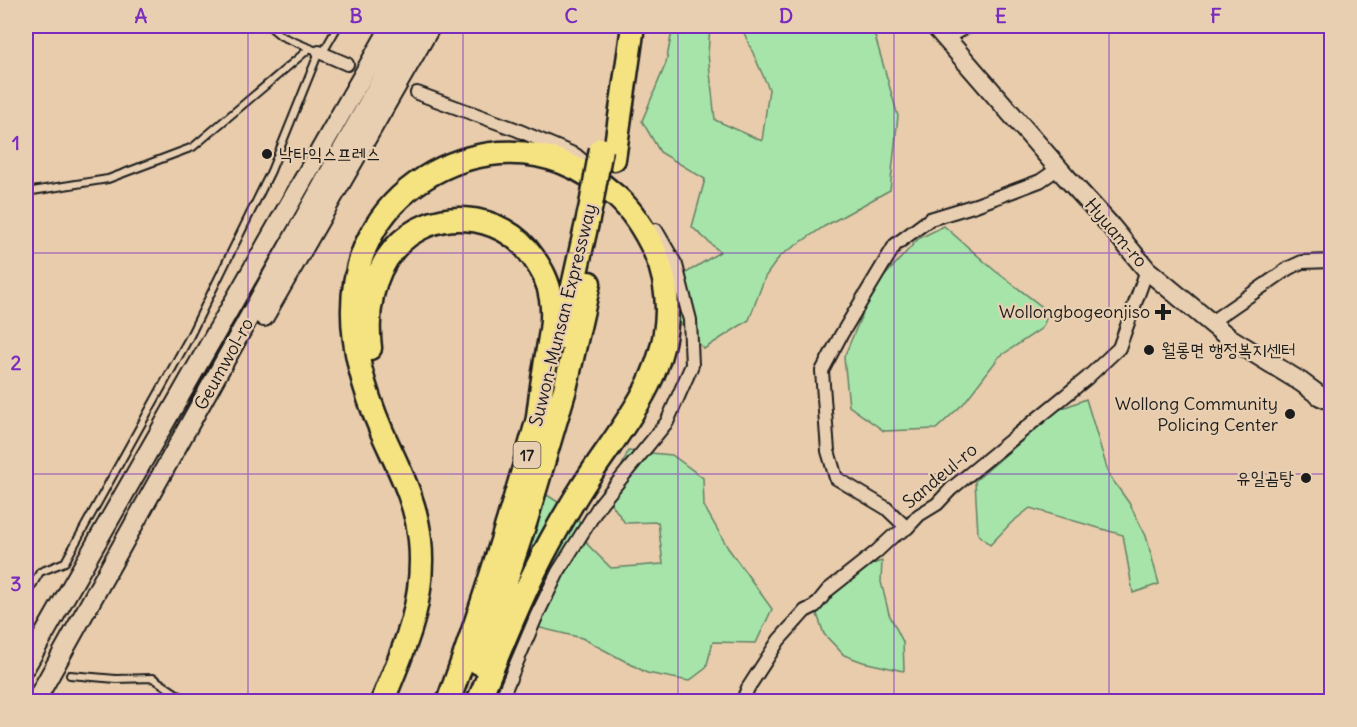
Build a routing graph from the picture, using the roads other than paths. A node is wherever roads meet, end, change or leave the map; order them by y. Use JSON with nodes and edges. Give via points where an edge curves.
{"nodes":[{"id":1,"x":268,"y":26,"type":"edge"},
{"id":2,"x":338,"y":26,"type":"edge"},
{"id":3,"x":376,"y":26,"type":"edge"},
{"id":4,"x":391,"y":26,"type":"edge"},
{"id":5,"x":411,"y":26,"type":"edge"},
{"id":6,"x":431,"y":26,"type":"edge"},
{"id":7,"x":618,"y":26,"type":"edge"},
{"id":8,"x":633,"y":26,"type":"edge"},
{"id":9,"x":935,"y":26,"type":"edge"},
{"id":10,"x":975,"y":26,"type":"edge"},
{"id":11,"x":947,"y":40,"type":"junction"},
{"id":12,"x":317,"y":51,"type":"junction"},
{"id":13,"x":347,"y":64,"type":"dead end"},
{"id":14,"x":417,"y":93,"type":"dead end"},
{"id":15,"x":608,"y":154,"type":"junction"},
{"id":16,"x":1059,"y":168,"type":"junction"},
{"id":17,"x":26,"y":192,"type":"edge"},
{"id":18,"x":597,"y":209,"type":"junction"},
{"id":19,"x":1332,"y":261,"type":"edge"},
{"id":20,"x":1147,"y":270,"type":"junction"},
{"id":21,"x":1211,"y":322,"type":"junction"},
{"id":22,"x":1332,"y":401,"type":"edge"},
{"id":23,"x":538,"y":417,"type":"junction"},
{"id":24,"x":155,"y":438,"type":"junction"},
{"id":25,"x":176,"y":450,"type":"junction"},
{"id":26,"x":907,"y":528,"type":"junction"},
{"id":27,"x":26,"y":596,"type":"edge"},
{"id":28,"x":26,"y":666,"type":"edge"},
{"id":29,"x":70,"y":675,"type":"dead end"},
{"id":30,"x":35,"y":702,"type":"edge"},
{"id":31,"x":189,"y":702,"type":"edge"},
{"id":32,"x":382,"y":702,"type":"edge"},
{"id":33,"x":394,"y":702,"type":"edge"},
{"id":34,"x":448,"y":702,"type":"edge"},
{"id":35,"x":466,"y":702,"type":"edge"},
{"id":36,"x":478,"y":702,"type":"edge"},
{"id":37,"x":500,"y":702,"type":"edge"},
{"id":38,"x":742,"y":702,"type":"edge"}],
"edges":[{"from":1,"to":12,"type":"lane"},
{"from":2,"to":12,"type":"lane"},
{"from":3,"to":24,"type":"main road","via":[[156,412]]},
{"from":4,"to":24,"type":"main road","name":"Geumwol-ro"},
{"from":5,"to":25,"type":"main road","name":"Geumwol-ro"},
{"from":6,"to":25,"type":"main road","via":[[208,414]]},
{"from":7,"to":15,"type":"highway","name":"Suwon-Munsan Expressway","number":"17"},
{"from":8,"to":15,"type":"highway","name":"Suwon-Munsan Expressway","number":"17"},
{"from":9,"to":11,"type":"main road","name":"Hyuam-ro"},
{"from":10,"to":11,"type":"lane"},
{"from":11,"to":16,"type":"main road","name":"Hyuam-ro"},
{"from":12,"to":13,"type":"street"},
{"from":12,"to":17,"type":"lane","via":[[193,147],[108,179]]},
{"from":12,"to":27,"type":"lane","via":[[271,171],[189,338],[65,562],[40,572]]},
{"from":14,"to":37,"type":"street","via":[[576,155],[626,196],[651,223],[676,265],[690,320],[692,365],[667,422],[601,503],[558,572]]},
{"from":15,"to":18,"type":"highway","name":"Suwon-Munsan Expressway","number":"17","bridge":true},
{"from":16,"to":20,"type":"main road","name":"Hyuam-ro"},
{"from":16,"to":26,"type":"street","via":[[1040,181],[930,219],[895,245],[822,371],[828,451],[836,478],[886,508]]},
{"from":18,"to":23,"type":"highway","name":"Suwon-Munsan Expressway","number":"17"},
{"from":18,"to":35,"type":"highway","name":"Suwon-Munsan Expressway","number":"17","via":[[589,285],[566,389]]},
{"from":19,"to":21,"type":"street","via":[[1302,262],[1289,268]]},
{"from":20,"to":21,"type":"main road","name":"Hyuam-ro"},
{"from":20,"to":26,"type":"street","name":"Sandeul-ro","via":[[1119,348]]},
{"from":21,"to":22,"type":"main road","name":"Hyuam-ro","via":[[1228,337]]},
{"from":23,"to":33,"type":"highway","via":[[552,299],[545,274],[530,252],[508,233],[472,219],[441,221],[409,236],[395,248],[375,282],[368,335],[380,394],[421,494],[432,547],[428,615]]},
{"from":23,"to":34,"type":"highway","name":"Suwon-Munsan Expressway","number":"17","via":[[510,517]]},
{"from":24,"to":28,"type":"main road","name":"Geumwol-ro"},
{"from":25,"to":30,"type":"main road","name":"Geumwol-ro"},
{"from":26,"to":38,"type":"street","name":"Sandeul-ro","via":[[805,611],[779,640]]},
{"from":29,"to":31,"type":"lane","via":[[153,678]]},
{"from":32,"to":36,"type":"highway","via":[[414,618],[421,567],[416,516],[409,492],[382,431],[359,363],[352,312],[359,261],[388,210],[422,180],[468,158],[512,152],[540,155],[584,171],[638,219],[665,282],[667,323],[653,377],[550,542]]}]}
